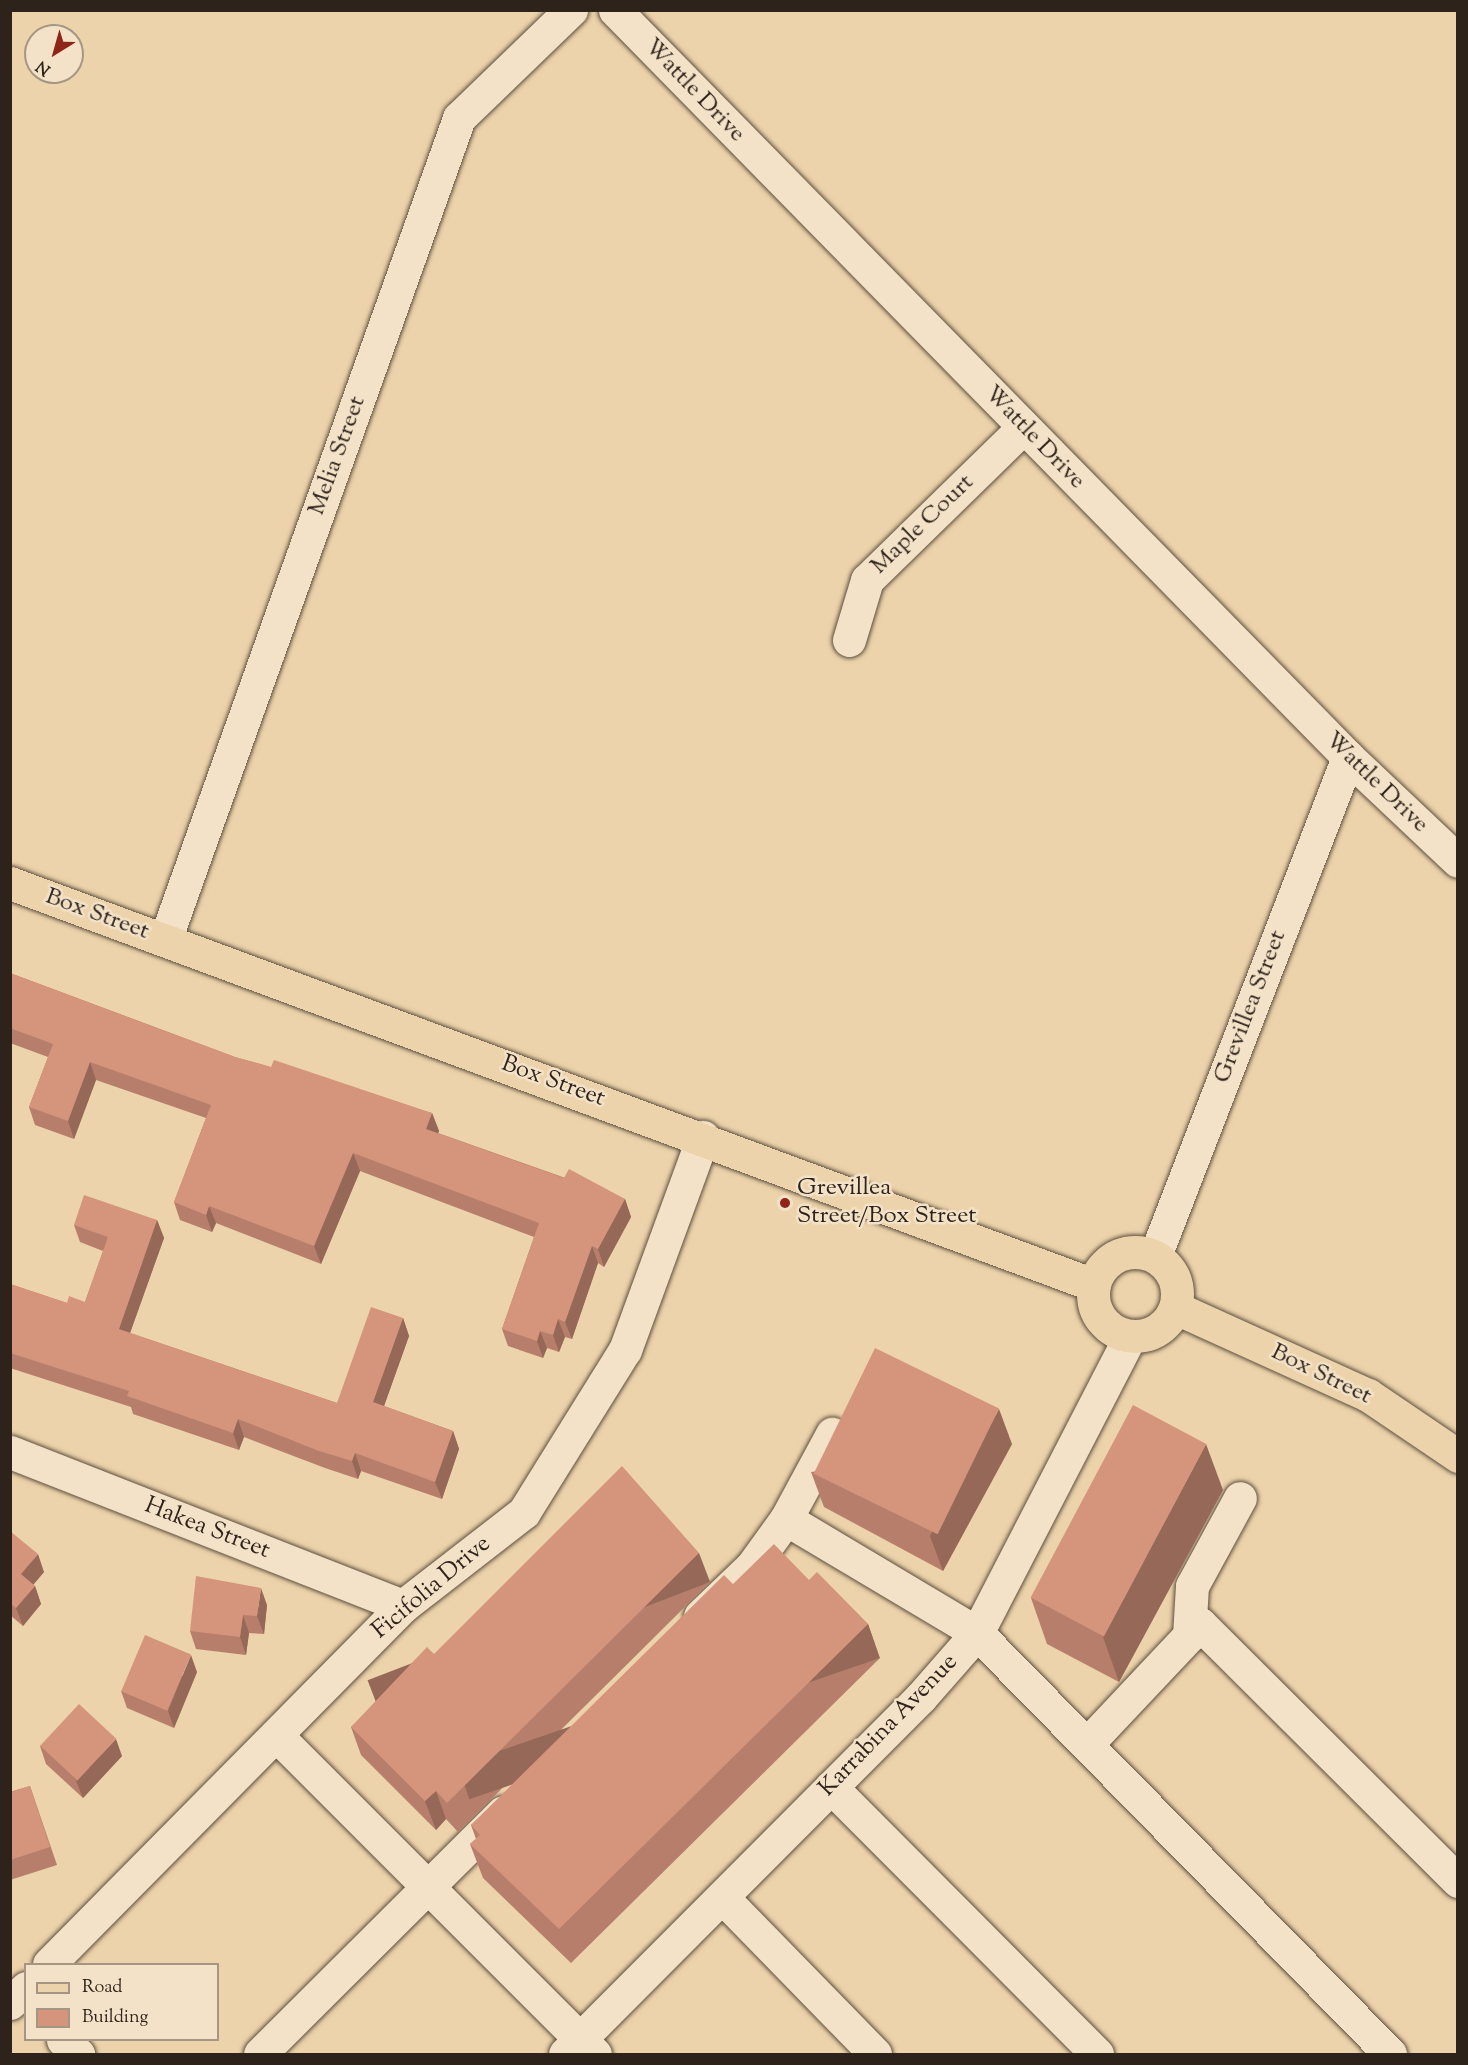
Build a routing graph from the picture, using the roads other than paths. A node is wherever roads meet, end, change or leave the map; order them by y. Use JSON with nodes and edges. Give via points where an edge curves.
{"nodes":[{"id":1,"x":571,"y":10,"type":"edge"},
{"id":2,"x":615,"y":10,"type":"edge"},
{"id":3,"x":1024,"y":427,"type":"junction"},
{"id":4,"x":849,"y":640,"type":"dead end"},
{"id":5,"x":1348,"y":757,"type":"junction"},
{"id":6,"x":1458,"y":861,"type":"edge"},
{"id":7,"x":10,"y":883,"type":"edge"},
{"id":8,"x":165,"y":940,"type":"junction"},
{"id":9,"x":703,"y":1137,"type":"junction"},
{"id":10,"x":1155,"y":1256,"type":"junction"},
{"id":11,"x":1094,"y":1285,"type":"junction"},
{"id":12,"x":1176,"y":1308,"type":"junction"},
{"id":13,"x":1130,"y":1337,"type":"junction"},
{"id":14,"x":846,"y":1408,"type":"edge"},
{"id":15,"x":10,"y":1452,"type":"edge"},
{"id":16,"x":1458,"y":1456,"type":"edge"},
{"id":17,"x":1240,"y":1498,"type":"dead end"},
{"id":18,"x":786,"y":1519,"type":"junction"},
{"id":19,"x":403,"y":1606,"type":"junction"},
{"id":20,"x":977,"y":1634,"type":"junction"},
{"id":21,"x":1189,"y":1636,"type":"junction"},
{"id":22,"x":677,"y":1640,"type":"edge"},
{"id":23,"x":276,"y":1735,"type":"junction"},
{"id":24,"x":1087,"y":1744,"type":"junction"},
{"id":25,"x":831,"y":1787,"type":"junction"},
{"id":26,"x":527,"y":1789,"type":"edge"},
{"id":27,"x":1458,"y":1881,"type":"edge"},
{"id":28,"x":427,"y":1888,"type":"junction"},
{"id":29,"x":722,"y":1896,"type":"junction"},
{"id":30,"x":51,"y":1963,"type":"edge"},
{"id":31,"x":64,"y":2041,"type":"edge"},
{"id":32,"x":580,"y":2049,"type":"edge"},
{"id":33,"x":78,"y":2055,"type":"edge"},
{"id":34,"x":260,"y":2055,"type":"edge"},
{"id":35,"x":875,"y":2055,"type":"edge"},
{"id":36,"x":1097,"y":2055,"type":"edge"},
{"id":37,"x":1390,"y":2055,"type":"edge"}],
"edges":[{"from":1,"to":8,"type":"street","name":"Melia Street","via":[[459,118]]},
{"from":2,"to":3,"type":"street","name":"Wattle Drive"},
{"from":3,"to":4,"type":"street","name":"Maple Court","via":[[867,580]]},
{"from":3,"to":5,"type":"street","name":"Wattle Drive"},
{"from":5,"to":6,"type":"street","name":"Wattle Drive"},
{"from":5,"to":10,"type":"street","name":"Grevillea Street"},
{"from":7,"to":8,"type":"main road","name":"Box Street"},
{"from":8,"to":9,"type":"main road","name":"Box Street"},
{"from":9,"to":11,"type":"main road","name":"Box Street"},
{"from":9,"to":19,"type":"street","name":"Ficifolia Drive","via":[[626,1350],[530,1502]]},
{"from":10,"to":11,"type":"main road","via":[[1117,1256]]},
{"from":10,"to":12,"type":"main road","via":[[1172,1272]]},
{"from":11,"to":13,"type":"main road","via":[[1093,1299],[1105,1324]]},
{"from":12,"to":13,"type":"main road","via":[[1158,1330]]},
{"from":12,"to":16,"type":"main road","name":"Box Street","via":[[1368,1395]]},
{"from":13,"to":20,"type":"street","name":"Karrabina Avenue"},
{"from":14,"to":18,"type":"street"},
{"from":15,"to":19,"type":"street","name":"Hakea Street"},
{"from":17,"to":21,"type":"street","via":[[1192,1586]]},
{"from":18,"to":20,"type":"street"},
{"from":18,"to":22,"type":"street","via":[[752,1566]]},
{"from":19,"to":23,"type":"street","name":"Ficifolia Drive"},
{"from":20,"to":24,"type":"street"},
{"from":20,"to":25,"type":"street","name":"Karrabina Avenue"},
{"from":21,"to":24,"type":"street"},
{"from":21,"to":27,"type":"street","via":[[1200,1624]]},
{"from":23,"to":28,"type":"street"},
{"from":23,"to":30,"type":"street","name":"Ficifolia Drive"},
{"from":24,"to":37,"type":"street"},
{"from":25,"to":29,"type":"street","name":"Karrabina Avenue"},
{"from":25,"to":36,"type":"street"},
{"from":26,"to":28,"type":"street"},
{"from":28,"to":32,"type":"street"},
{"from":28,"to":34,"type":"street"},
{"from":29,"to":32,"type":"street","name":"Karrabina Avenue"},
{"from":29,"to":35,"type":"street"},
{"from":31,"to":33,"type":"street"}]}
